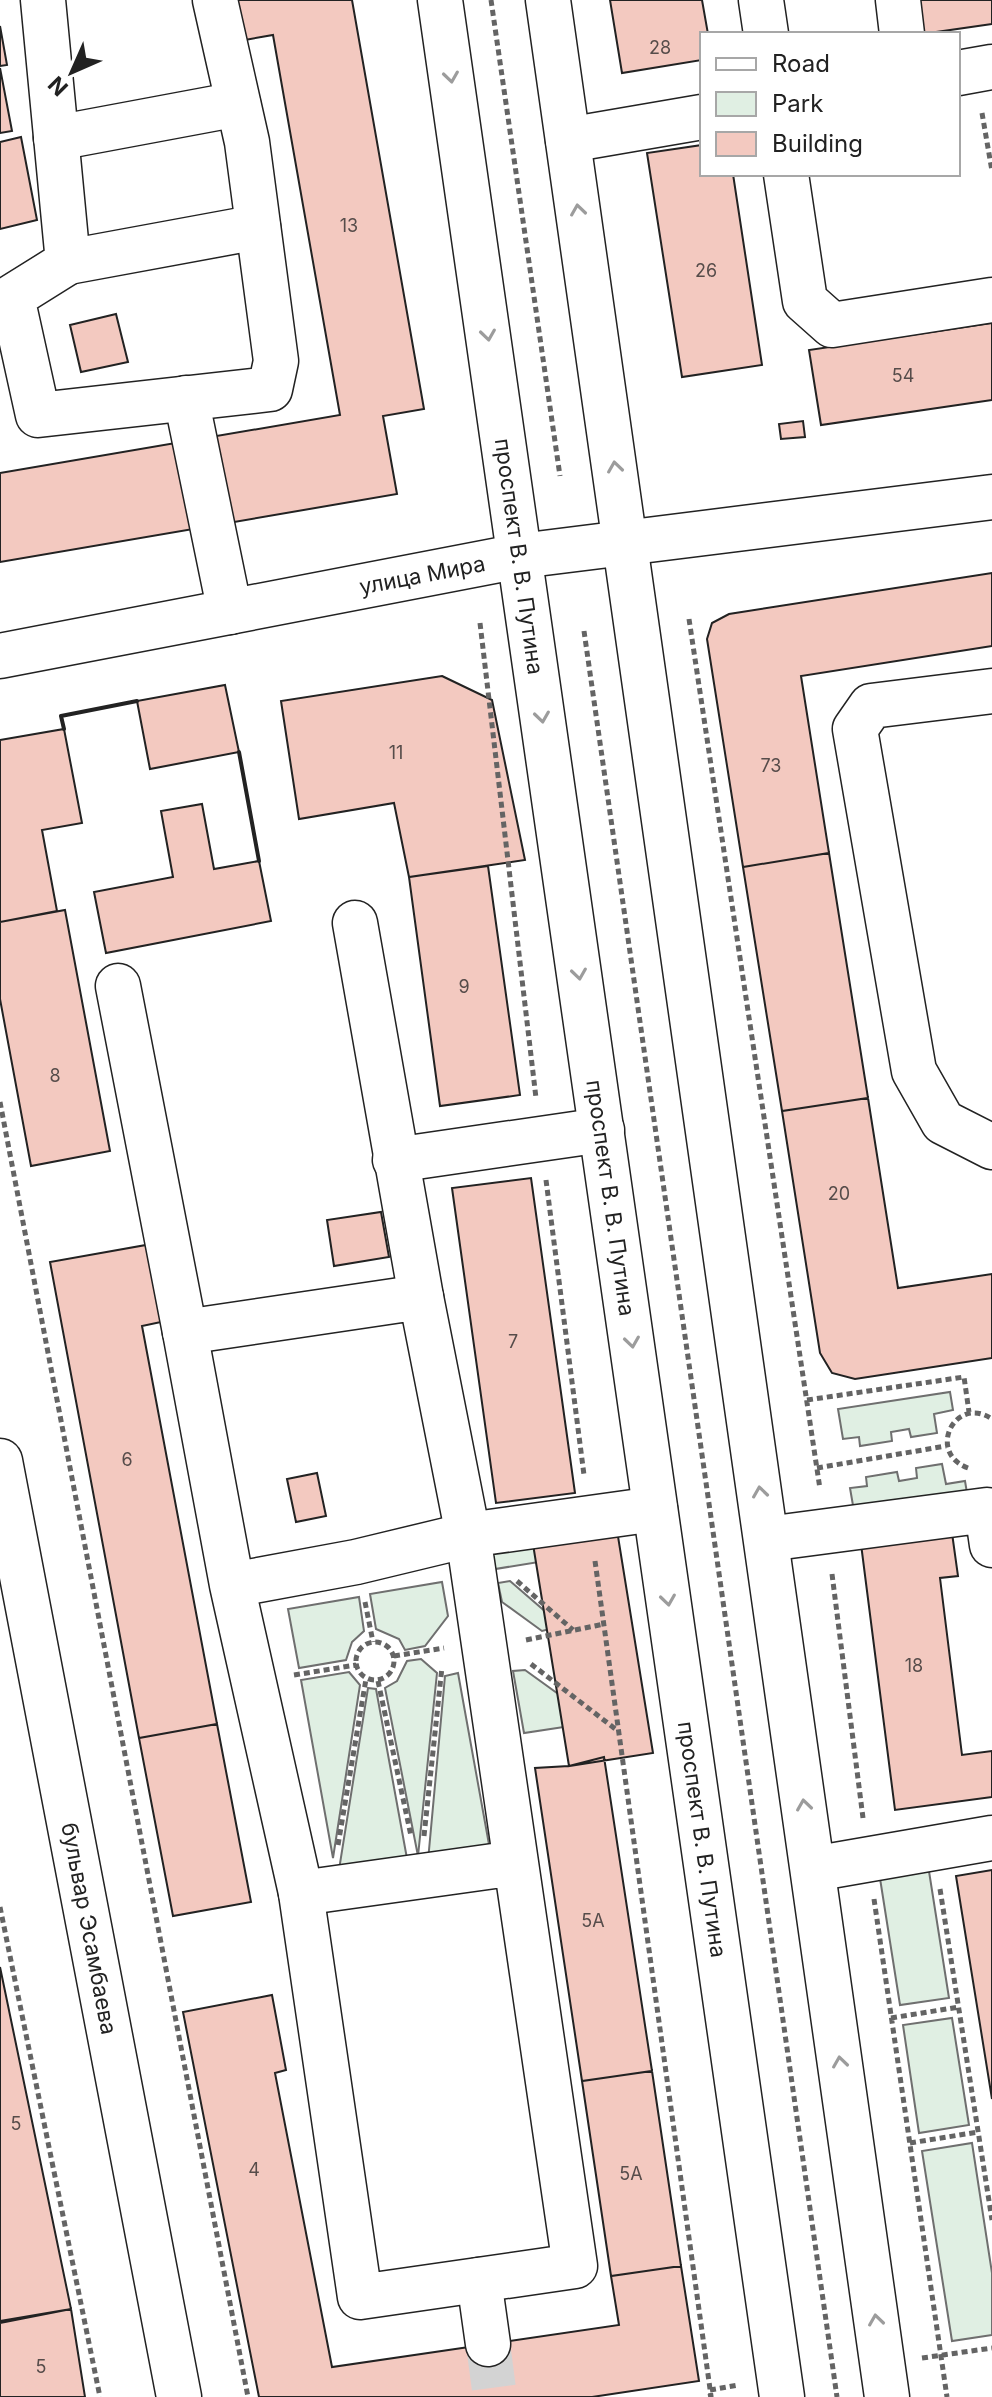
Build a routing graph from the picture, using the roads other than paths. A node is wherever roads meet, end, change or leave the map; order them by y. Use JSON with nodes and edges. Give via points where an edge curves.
{"nodes":[{"id":1,"x":43,"y":0,"type":"edge"},
{"id":2,"x":215,"y":0,"type":"edge"},
{"id":3,"x":440,"y":0,"type":"edge"},
{"id":4,"x":548,"y":0,"type":"edge"},
{"id":5,"x":761,"y":0,"type":"edge"},
{"id":6,"x":898,"y":0,"type":"edge"},
{"id":7,"x":766,"y":32,"type":"edge"},
{"id":8,"x":902,"y":32,"type":"edge"},
{"id":9,"x":238,"y":104,"type":"junction"},
{"id":10,"x":700,"y":117,"type":"edge"},
{"id":11,"x":56,"y":138,"type":"junction"},
{"id":12,"x":568,"y":140,"type":"junction"},
{"id":13,"x":786,"y":176,"type":"edge"},
{"id":14,"x":258,"y":227,"type":"junction"},
{"id":15,"x":68,"y":262,"type":"junction"},
{"id":16,"x":992,"y":300,"type":"edge"},
{"id":17,"x":186,"y":398,"type":"junction"},
{"id":18,"x":992,"y":497,"type":"edge"},
{"id":19,"x":626,"y":544,"type":"junction"},
{"id":20,"x":520,"y":556,"type":"junction"},
{"id":21,"x":230,"y":612,"type":"junction"},
{"id":22,"x":0,"y":656,"type":"edge"},
{"id":23,"x":992,"y":691,"type":"edge"},
{"id":24,"x":355,"y":923,"type":"dead end"},
{"id":25,"x":118,"y":986,"type":"dead end"},
{"id":26,"x":602,"y":1130,"type":"junction"},
{"id":27,"x":992,"y":1147,"type":"edge"},
{"id":28,"x":395,"y":1160,"type":"junction"},
{"id":29,"x":421,"y":1297,"type":"junction"},
{"id":30,"x":185,"y":1332,"type":"junction"},
{"id":31,"x":0,"y":1461,"type":"edge"},
{"id":32,"x":655,"y":1509,"type":"junction"},
{"id":33,"x":468,"y":1535,"type":"junction"},
{"id":34,"x":767,"y":1539,"type":"junction"},
{"id":35,"x":992,"y":1545,"type":"edge"},
{"id":36,"x":232,"y":1585,"type":"junction"},
{"id":37,"x":992,"y":1838,"type":"edge"},
{"id":38,"x":515,"y":1863,"type":"junction"},
{"id":39,"x":813,"y":1869,"type":"junction"},
{"id":40,"x":316,"y":1891,"type":"junction"},
{"id":41,"x":479,"y":2280,"type":"junction"},
{"id":42,"x":488,"y":2344,"type":"tunnel mouth"},
{"id":43,"x":885,"y":2381,"type":"edge"},
{"id":44,"x":781,"y":2388,"type":"edge"},
{"id":45,"x":179,"y":2397,"type":"edge"}],
"edges":[{"from":1,"to":11,"type":"main road"},
{"from":2,"to":9,"type":"main road"},
{"from":3,"to":20,"type":"main road","name":"проспект В. В. Путина","one_way":true},
{"from":4,"to":12,"type":"main road"},
{"from":5,"to":7,"type":"main road"},
{"from":6,"to":8,"type":"main road"},
{"from":9,"to":11,"type":"main road"},
{"from":9,"to":14,"type":"main road"},
{"from":10,"to":12,"type":"main road"},
{"from":11,"to":15,"type":"main road"},
{"from":19,"to":12,"type":"main road","one_way":true},
{"from":13,"to":16,"type":"main road","via":[[805,301],[832,325]]},
{"from":14,"to":15,"type":"main road"},
{"from":14,"to":17,"type":"main road","via":[[276,361],[270,389]]},
{"from":15,"to":17,"type":"main road","via":[[12,297],[38,415]]},
{"from":17,"to":21,"type":"main road"},
{"from":18,"to":19,"type":"main road","name":"улица Мира"},
{"from":19,"to":20,"type":"main road","name":"улица Мира"},
{"from":34,"to":19,"type":"main road","one_way":true},
{"from":20,"to":21,"type":"main road","name":"улица Мира"},
{"from":20,"to":26,"type":"main road","name":"проспект В. В. Путина","one_way":true},
{"from":21,"to":22,"type":"main road","name":"улица Мира"},
{"from":23,"to":27,"type":"main road","via":[[871,706],[855,729],[914,1071],[943,1122]]},
{"from":24,"to":28,"type":"main road"},
{"from":25,"to":30,"type":"main road"},
{"from":26,"to":28,"type":"main road"},
{"from":26,"to":32,"type":"main road","name":"проспект В. В. Путина","one_way":true},
{"from":28,"to":29,"type":"main road"},
{"from":29,"to":30,"type":"main road"},
{"from":29,"to":33,"type":"main road"},
{"from":30,"to":36,"type":"main road"},
{"from":31,"to":45,"type":"main road","name":"бульвар Эсамбаева"},
{"from":32,"to":33,"type":"main road"},
{"from":32,"to":44,"type":"main road","name":"проспект В. В. Путина","one_way":true},
{"from":33,"to":36,"type":"main road"},
{"from":33,"to":38,"type":"main road"},
{"from":34,"to":35,"type":"main road","via":[[987,1510]]},
{"from":39,"to":34,"type":"main road","one_way":true},
{"from":36,"to":40,"type":"main road","via":[[275,1678]]},
{"from":37,"to":39,"type":"main road"},
{"from":38,"to":40,"type":"main road"},
{"from":38,"to":41,"type":"main road","via":[[575,2266]]},
{"from":43,"to":39,"type":"main road","one_way":true},
{"from":40,"to":41,"type":"main road","via":[[360,2297]]},
{"from":41,"to":42,"type":"main road"}]}
